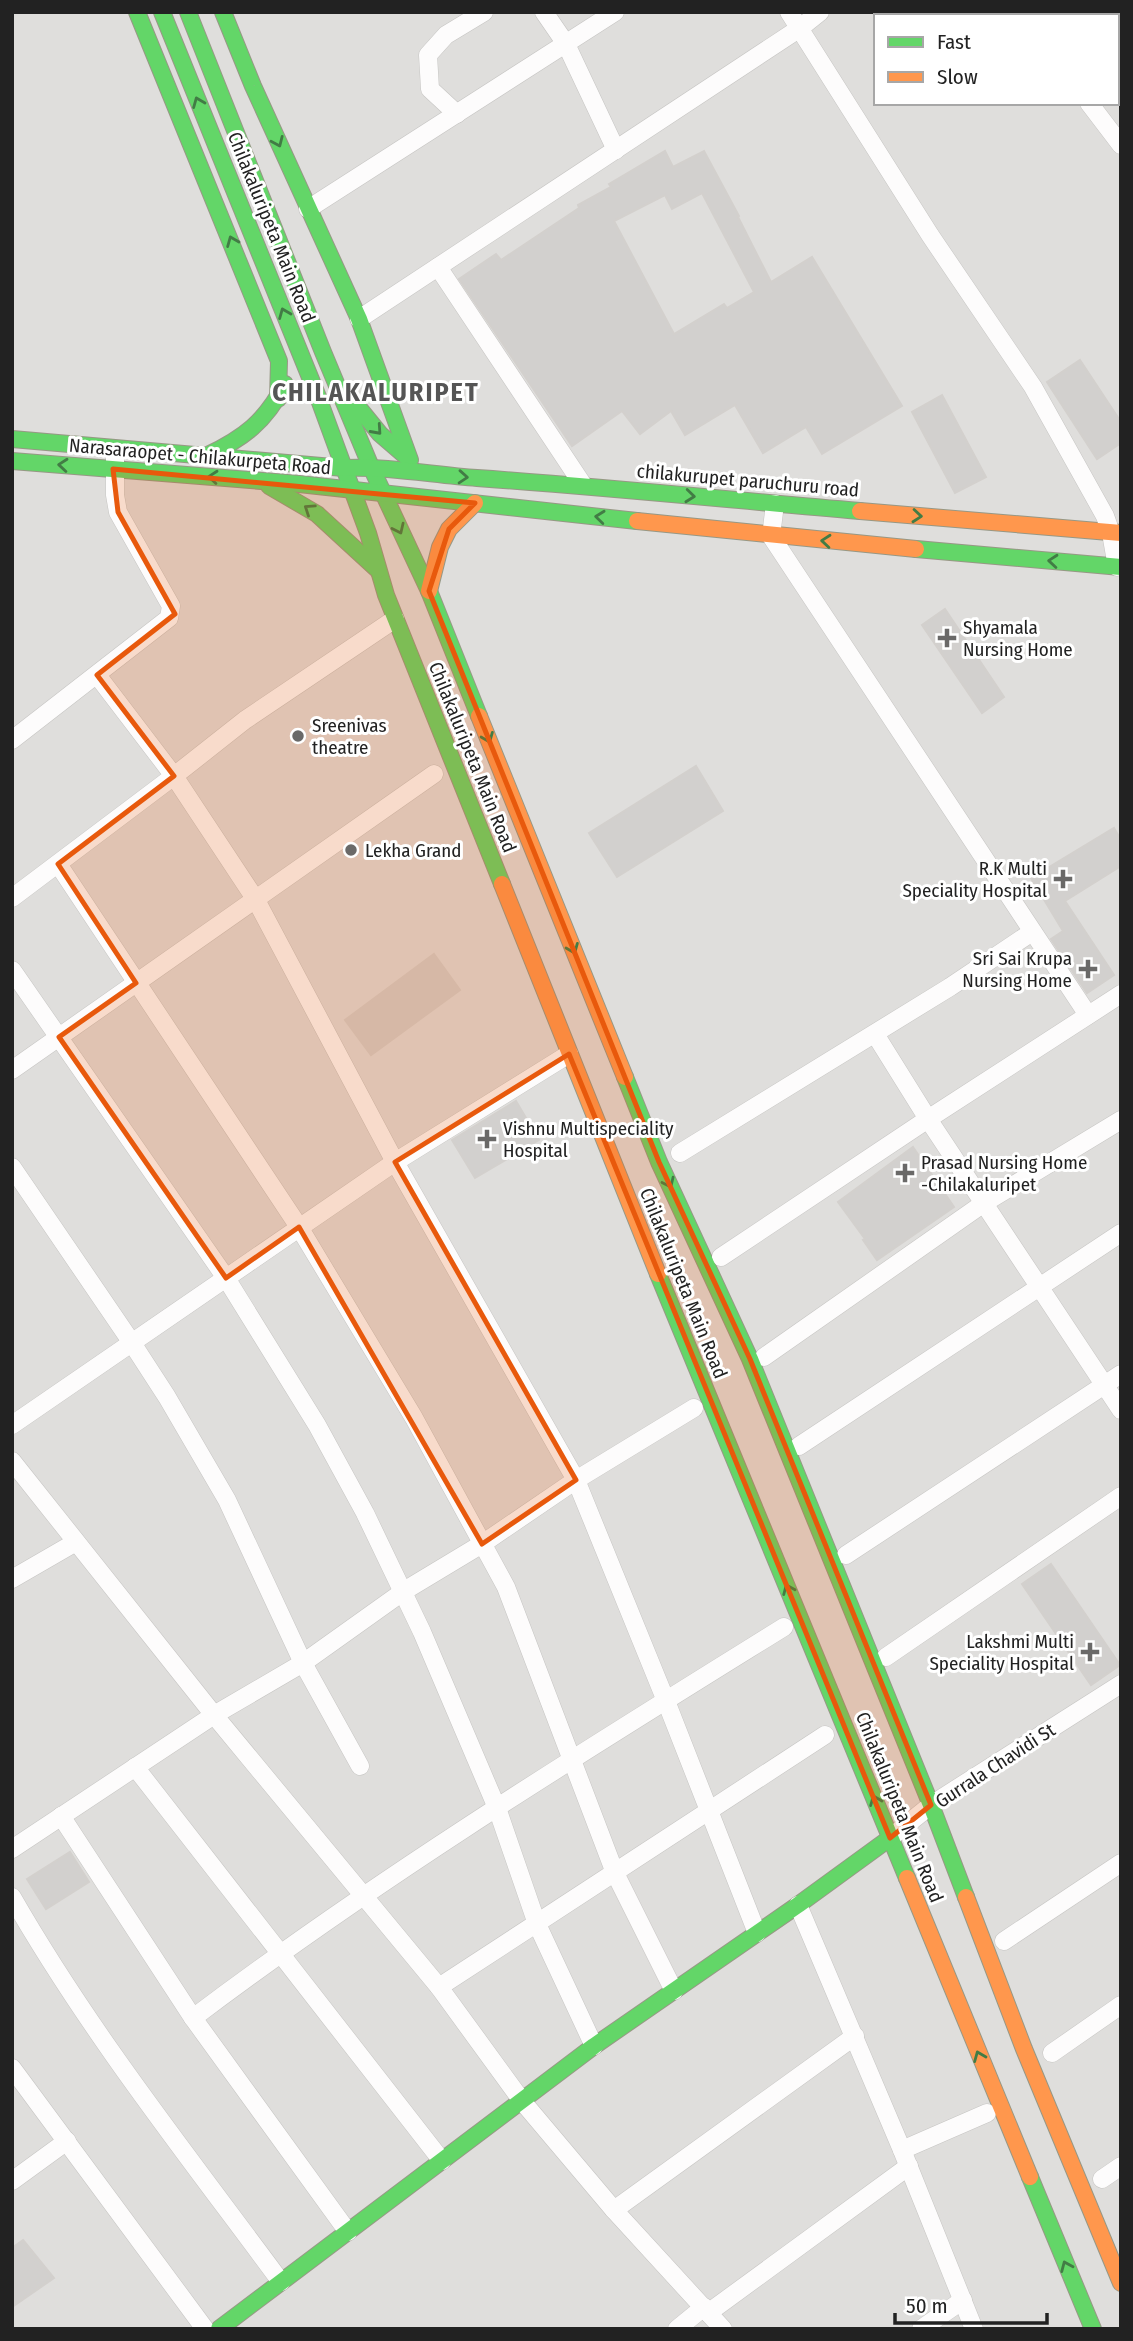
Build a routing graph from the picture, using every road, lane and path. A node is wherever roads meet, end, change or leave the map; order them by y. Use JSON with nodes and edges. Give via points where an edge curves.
{"nodes":[{"id":1,"x":137,"y":12,"type":"edge"},
{"id":2,"x":162,"y":12,"type":"edge"},
{"id":3,"x":188,"y":12,"type":"edge"},
{"id":4,"x":223,"y":12,"type":"edge"},
{"id":5,"x":484,"y":12,"type":"edge"},
{"id":6,"x":544,"y":12,"type":"edge"},
{"id":7,"x":615,"y":12,"type":"edge"},
{"id":8,"x":789,"y":12,"type":"edge"},
{"id":9,"x":820,"y":12,"type":"edge"},
{"id":10,"x":800,"y":28,"type":"junction"},
{"id":11,"x":566,"y":44,"type":"junction"},
{"id":12,"x":1091,"y":105,"type":"edge"},
{"id":13,"x":457,"y":114,"type":"junction"},
{"id":14,"x":1121,"y":145,"type":"edge"},
{"id":15,"x":616,"y":150,"type":"junction"},
{"id":16,"x":308,"y":209,"type":"junction"},
{"id":17,"x":438,"y":267,"type":"junction"},
{"id":18,"x":359,"y":318,"type":"junction"},
{"id":19,"x":298,"y":346,"type":"junction"},
{"id":20,"x":334,"y":377,"type":"junction"},
{"id":21,"x":278,"y":399,"type":"junction"},
{"id":22,"x":12,"y":439,"type":"edge"},
{"id":23,"x":116,"y":448,"type":"junction"},
{"id":24,"x":205,"y":456,"type":"junction"},
{"id":25,"x":410,"y":460,"type":"junction"},
{"id":26,"x":12,"y":461,"type":"edge"},
{"id":27,"x":371,"y":467,"type":"junction"},
{"id":28,"x":344,"y":468,"type":"junction"},
{"id":29,"x":113,"y":469,"type":"junction"},
{"id":30,"x":431,"y":473,"type":"junction"},
{"id":31,"x":260,"y":481,"type":"junction"},
{"id":32,"x":583,"y":485,"type":"junction"},
{"id":33,"x":354,"y":492,"type":"junction"},
{"id":34,"x":383,"y":494,"type":"junction"},
{"id":35,"x":475,"y":503,"type":"junction"},
{"id":36,"x":775,"y":504,"type":"junction"},
{"id":37,"x":1116,"y":533,"type":"edge"},
{"id":38,"x":771,"y":536,"type":"junction"},
{"id":39,"x":1119,"y":567,"type":"edge"},
{"id":40,"x":379,"y":571,"type":"junction"},
{"id":41,"x":429,"y":592,"type":"junction"},
{"id":42,"x":395,"y":619,"type":"dead end"},
{"id":43,"x":97,"y":675,"type":"junction"},
{"id":44,"x":12,"y":740,"type":"edge"},
{"id":45,"x":434,"y":774,"type":"dead end"},
{"id":46,"x":174,"y":776,"type":"junction"},
{"id":47,"x":58,"y":864,"type":"junction"},
{"id":48,"x":12,"y":898,"type":"edge"},
{"id":49,"x":256,"y":900,"type":"junction"},
{"id":50,"x":1032,"y":932,"type":"junction"},
{"id":51,"x":12,"y":970,"type":"edge"},
{"id":52,"x":136,"y":983,"type":"junction"},
{"id":53,"x":1121,"y":994,"type":"edge"},
{"id":54,"x":1088,"y":1015,"type":"junction"},
{"id":55,"x":875,"y":1034,"type":"junction"},
{"id":56,"x":59,"y":1037,"type":"junction"},
{"id":57,"x":569,"y":1054,"type":"junction"},
{"id":58,"x":12,"y":1070,"type":"edge"},
{"id":59,"x":928,"y":1119,"type":"junction"},
{"id":60,"x":1121,"y":1120,"type":"edge"},
{"id":61,"x":680,"y":1153,"type":"dead end"},
{"id":62,"x":395,"y":1162,"type":"junction"},
{"id":63,"x":12,"y":1167,"type":"edge"},
{"id":64,"x":984,"y":1203,"type":"junction"},
{"id":65,"x":299,"y":1227,"type":"junction"},
{"id":66,"x":1121,"y":1233,"type":"edge"},
{"id":67,"x":722,"y":1257,"type":"dead end"},
{"id":68,"x":226,"y":1278,"type":"junction"},
{"id":69,"x":1040,"y":1287,"type":"junction"},
{"id":70,"x":132,"y":1343,"type":"junction"},
{"id":71,"x":764,"y":1357,"type":"dead end"},
{"id":72,"x":1121,"y":1374,"type":"edge"},
{"id":73,"x":1105,"y":1385,"type":"junction"},
{"id":74,"x":694,"y":1408,"type":"dead end"},
{"id":75,"x":1121,"y":1410,"type":"edge"},
{"id":76,"x":12,"y":1425,"type":"edge"},
{"id":77,"x":799,"y":1446,"type":"dead end"},
{"id":78,"x":12,"y":1461,"type":"edge"},
{"id":79,"x":576,"y":1480,"type":"junction"},
{"id":80,"x":1121,"y":1496,"type":"edge"},
{"id":81,"x":76,"y":1542,"type":"junction"},
{"id":82,"x":482,"y":1545,"type":"junction"},
{"id":83,"x":846,"y":1555,"type":"dead end"},
{"id":84,"x":12,"y":1579,"type":"edge"},
{"id":85,"x":404,"y":1591,"type":"junction"},
{"id":86,"x":783,"y":1627,"type":"dead end"},
{"id":87,"x":886,"y":1657,"type":"dead end"},
{"id":88,"x":303,"y":1663,"type":"junction"},
{"id":89,"x":1121,"y":1684,"type":"edge"},
{"id":90,"x":666,"y":1701,"type":"junction"},
{"id":91,"x":214,"y":1716,"type":"junction"},
{"id":92,"x":825,"y":1735,"type":"dead end"},
{"id":93,"x":572,"y":1760,"type":"junction"},
{"id":94,"x":360,"y":1766,"type":"dead end"},
{"id":95,"x":135,"y":1767,"type":"junction"},
{"id":96,"x":931,"y":1805,"type":"junction"},
{"id":97,"x":496,"y":1808,"type":"junction"},
{"id":98,"x":709,"y":1812,"type":"junction"},
{"id":99,"x":61,"y":1815,"type":"junction"},
{"id":100,"x":890,"y":1838,"type":"junction"},
{"id":101,"x":12,"y":1849,"type":"edge"},
{"id":102,"x":1121,"y":1863,"type":"edge"},
{"id":103,"x":615,"y":1873,"type":"junction"},
{"id":104,"x":12,"y":1897,"type":"edge"},
{"id":105,"x":363,"y":1897,"type":"junction"},
{"id":106,"x":798,"y":1905,"type":"junction"},
{"id":107,"x":537,"y":1924,"type":"junction"},
{"id":108,"x":757,"y":1933,"type":"junction"},
{"id":109,"x":1004,"y":1941,"type":"dead end"},
{"id":110,"x":279,"y":1953,"type":"junction"},
{"id":111,"x":439,"y":1987,"type":"junction"},
{"id":112,"x":674,"y":1991,"type":"junction"},
{"id":113,"x":1121,"y":2005,"type":"edge"},
{"id":114,"x":192,"y":2018,"type":"junction"},
{"id":115,"x":855,"y":2036,"type":"junction"},
{"id":116,"x":594,"y":2046,"type":"junction"},
{"id":117,"x":1052,"y":2053,"type":"dead end"},
{"id":118,"x":12,"y":2068,"type":"edge"},
{"id":119,"x":522,"y":2101,"type":"junction"},
{"id":120,"x":987,"y":2113,"type":"dead end"},
{"id":121,"x":67,"y":2141,"type":"junction"},
{"id":122,"x":906,"y":2158,"type":"junction"},
{"id":123,"x":442,"y":2161,"type":"junction"},
{"id":124,"x":1121,"y":2166,"type":"edge"},
{"id":125,"x":1102,"y":2179,"type":"dead end"},
{"id":126,"x":12,"y":2181,"type":"edge"},
{"id":127,"x":614,"y":2210,"type":"junction"},
{"id":128,"x":348,"y":2232,"type":"junction"},
{"id":129,"x":281,"y":2282,"type":"junction"},
{"id":130,"x":1121,"y":2283,"type":"edge"},
{"id":131,"x":963,"y":2300,"type":"junction"},
{"id":132,"x":706,"y":2310,"type":"junction"},
{"id":133,"x":205,"y":2329,"type":"edge"},
{"id":134,"x":219,"y":2329,"type":"edge"},
{"id":135,"x":677,"y":2329,"type":"edge"},
{"id":136,"x":723,"y":2329,"type":"edge"},
{"id":137,"x":921,"y":2329,"type":"edge"},
{"id":138,"x":974,"y":2329,"type":"edge"},
{"id":139,"x":1093,"y":2329,"type":"edge"}],
"edges":[{"from":21,"to":1,"type":"main road","one_way":true,"via":[[279,361]]},
{"from":19,"to":2,"type":"main road","name":"Chilakaluripeta Main Road","one_way":true},
{"from":3,"to":20,"type":"main road","name":"Chilakaluripeta Main Road"},
{"from":4,"to":16,"type":"main road","one_way":true},
{"from":5,"to":13,"type":"street","via":[[446,35],[428,55],[430,89]]},
{"from":6,"to":11,"type":"street"},
{"from":7,"to":11,"type":"street"},
{"from":8,"to":10,"type":"street"},
{"from":9,"to":10,"type":"street"},
{"from":10,"to":15,"type":"street"},
{"from":10,"to":37,"type":"street","via":[[1033,387]]},
{"from":11,"to":13,"type":"street"},
{"from":11,"to":15,"type":"street"},
{"from":12,"to":14,"type":"street"},
{"from":13,"to":16,"type":"street"},
{"from":15,"to":17,"type":"street"},
{"from":16,"to":18,"type":"main road"},
{"from":17,"to":18,"type":"street"},
{"from":17,"to":32,"type":"street"},
{"from":18,"to":25,"type":"main road"},
{"from":19,"to":21,"type":"main road"},
{"from":19,"to":28,"type":"main road","name":"Chilakaluripeta Main Road"},
{"from":20,"to":25,"type":"main road","one_way":true,"via":[[380,434]]},
{"from":20,"to":27,"type":"main road","name":"Chilakaluripeta Main Road"},
{"from":21,"to":24,"type":"main road","via":[[260,423],[238,441]]},
{"from":22,"to":23,"type":"main road","name":"Narasaraopet - Chilakurpeta Road"},
{"from":23,"to":24,"type":"main road","name":"Narasaraopet - Chilakurpeta Road"},
{"from":23,"to":29,"type":"street"},
{"from":24,"to":28,"type":"main road","name":"Narasaraopet - Chilakurpeta Road"},
{"from":25,"to":30,"type":"main road"},
{"from":29,"to":26,"type":"main road","name":"Narasaraopet - Chilakurpeta Road","one_way":true},
{"from":27,"to":28,"type":"main road","name":"Narasaraopet - Chilakurpeta Road"},
{"from":27,"to":30,"type":"main road","name":"chilakurupet paruchuru road"},
{"from":27,"to":34,"type":"main road","name":"Chilakaluripeta Main Road"},
{"from":28,"to":33,"type":"main road","name":"Chilakaluripeta Main Road"},
{"from":31,"to":29,"type":"main road","name":"Narasaraopet - Chilakurpeta Road","one_way":true},
{"from":29,"to":43,"type":"street","via":[[118,512],[172,611]]},
{"from":30,"to":32,"type":"main road","name":"chilakurupet paruchuru road","one_way":true},
{"from":31,"to":33,"type":"main road","name":"Narasaraopet - Chilakurpeta Road"},
{"from":40,"to":31,"type":"main road","one_way":true,"via":[[317,514]]},
{"from":32,"to":36,"type":"main road","name":"chilakurupet paruchuru road","one_way":true},
{"from":33,"to":34,"type":"main road","name":"Narasaraopet - Chilakurpeta Road"},
{"from":33,"to":40,"type":"main road","name":"Chilakaluripeta Main Road"},
{"from":34,"to":35,"type":"main road"},
{"from":34,"to":41,"type":"main road","name":"Chilakaluripeta Main Road","one_way":true},
{"from":38,"to":35,"type":"main road","one_way":true},
{"from":35,"to":41,"type":"main road","via":[[449,529]]},
{"from":36,"to":37,"type":"main road","name":"chilakurupet paruchuru road","one_way":true},
{"from":36,"to":38,"type":"street"},
{"from":37,"to":39,"type":"street"},
{"from":39,"to":38,"type":"main road","one_way":true},
{"from":38,"to":50,"type":"street"},
{"from":40,"to":57,"type":"main road","name":"Chilakaluripeta Main Road"},
{"from":41,"to":96,"type":"main road","name":"Chilakaluripeta Main Road","one_way":true,"via":[[659,1162],[750,1359]]},
{"from":42,"to":46,"type":"street","via":[[245,720]]},
{"from":43,"to":44,"type":"street"},
{"from":43,"to":46,"type":"street"},
{"from":45,"to":49,"type":"street"},
{"from":46,"to":47,"type":"street"},
{"from":46,"to":49,"type":"street"},
{"from":47,"to":48,"type":"street"},
{"from":47,"to":52,"type":"street"},
{"from":49,"to":52,"type":"street"},
{"from":49,"to":62,"type":"street"},
{"from":50,"to":54,"type":"street"},
{"from":50,"to":55,"type":"street"},
{"from":51,"to":56,"type":"street"},
{"from":52,"to":56,"type":"street"},
{"from":52,"to":65,"type":"street"},
{"from":53,"to":54,"type":"street"},
{"from":54,"to":59,"type":"street"},
{"from":55,"to":59,"type":"street"},
{"from":55,"to":61,"type":"street"},
{"from":56,"to":58,"type":"street"},
{"from":56,"to":68,"type":"street"},
{"from":57,"to":62,"type":"street"},
{"from":100,"to":57,"type":"main road","name":"Chilakaluripeta Main Road","one_way":true},
{"from":59,"to":64,"type":"street"},
{"from":59,"to":67,"type":"street"},
{"from":60,"to":64,"type":"street"},
{"from":62,"to":65,"type":"street"},
{"from":62,"to":79,"type":"street"},
{"from":63,"to":70,"type":"street"},
{"from":64,"to":69,"type":"street"},
{"from":64,"to":71,"type":"street"},
{"from":65,"to":68,"type":"street"},
{"from":65,"to":82,"type":"street","via":[[414,1418]]},
{"from":66,"to":69,"type":"street"},
{"from":68,"to":70,"type":"street"},
{"from":68,"to":85,"type":"street","via":[[317,1425]]},
{"from":69,"to":73,"type":"street"},
{"from":69,"to":77,"type":"street"},
{"from":70,"to":76,"type":"street"},
{"from":70,"to":88,"type":"street","via":[[228,1500]]},
{"from":72,"to":73,"type":"street"},
{"from":73,"to":75,"type":"street"},
{"from":73,"to":83,"type":"street"},
{"from":74,"to":79,"type":"street"},
{"from":78,"to":81,"type":"street"},
{"from":79,"to":82,"type":"street"},
{"from":79,"to":90,"type":"street"},
{"from":80,"to":87,"type":"street"},
{"from":81,"to":84,"type":"street"},
{"from":81,"to":91,"type":"street"},
{"from":82,"to":85,"type":"street"},
{"from":82,"to":93,"type":"street","via":[[506,1587]]},
{"from":85,"to":88,"type":"street"},
{"from":85,"to":97,"type":"street"},
{"from":86,"to":90,"type":"street"},
{"from":88,"to":91,"type":"street"},
{"from":88,"to":94,"type":"street"},
{"from":89,"to":96,"type":"street","name":"Gurrala Chavidi St"},
{"from":90,"to":93,"type":"street"},
{"from":90,"to":98,"type":"street"},
{"from":91,"to":95,"type":"street"},
{"from":91,"to":105,"type":"street"},
{"from":92,"to":98,"type":"street"},
{"from":93,"to":97,"type":"street"},
{"from":93,"to":103,"type":"street"},
{"from":95,"to":99,"type":"street"},
{"from":95,"to":110,"type":"street"},
{"from":96,"to":100,"type":"street","name":"Gurrala Chavidi St"},
{"from":96,"to":130,"type":"main road","name":"Chilakaluripeta Main Road"},
{"from":97,"to":105,"type":"street"},
{"from":97,"to":107,"type":"street"},
{"from":98,"to":103,"type":"street"},
{"from":98,"to":108,"type":"street"},
{"from":99,"to":101,"type":"street"},
{"from":99,"to":114,"type":"street"},
{"from":100,"to":106,"type":"main road","name":"Gurrala Chavidi St"},
{"from":139,"to":100,"type":"main road","name":"Chilakaluripeta Main Road","one_way":true},
{"from":102,"to":109,"type":"street"},
{"from":103,"to":107,"type":"street"},
{"from":103,"to":112,"type":"street"},
{"from":104,"to":129,"type":"street","via":[[94,2028]]},
{"from":105,"to":110,"type":"street"},
{"from":105,"to":111,"type":"street"},
{"from":106,"to":108,"type":"main road","name":"Gurrala Chavidi St"},
{"from":106,"to":115,"type":"street"},
{"from":107,"to":111,"type":"street"},
{"from":107,"to":116,"type":"street"},
{"from":108,"to":112,"type":"main road","name":"Gurrala Chavidi St"},
{"from":110,"to":114,"type":"street"},
{"from":110,"to":123,"type":"street"},
{"from":111,"to":119,"type":"street"},
{"from":112,"to":116,"type":"main road","name":"Gurrala Chavidi St"},
{"from":113,"to":117,"type":"street"},
{"from":114,"to":128,"type":"street"},
{"from":115,"to":122,"type":"street"},
{"from":115,"to":127,"type":"street"},
{"from":116,"to":119,"type":"main road","name":"Gurrala Chavidi St"},
{"from":118,"to":121,"type":"street"},
{"from":119,"to":123,"type":"main road","name":"Gurrala Chavidi St"},
{"from":119,"to":127,"type":"street"},
{"from":120,"to":122,"type":"street"},
{"from":121,"to":126,"type":"street"},
{"from":121,"to":133,"type":"street"},
{"from":122,"to":131,"type":"street"},
{"from":122,"to":132,"type":"street"},
{"from":123,"to":128,"type":"main road","name":"Gurrala Chavidi St"},
{"from":124,"to":125,"type":"street"},
{"from":127,"to":132,"type":"street"},
{"from":128,"to":129,"type":"main road","name":"Gurrala Chavidi St"},
{"from":129,"to":134,"type":"main road","name":"Gurrala Chavidi St"},
{"from":131,"to":137,"type":"street"},
{"from":131,"to":138,"type":"street"},
{"from":132,"to":135,"type":"street"},
{"from":132,"to":136,"type":"street"}]}
